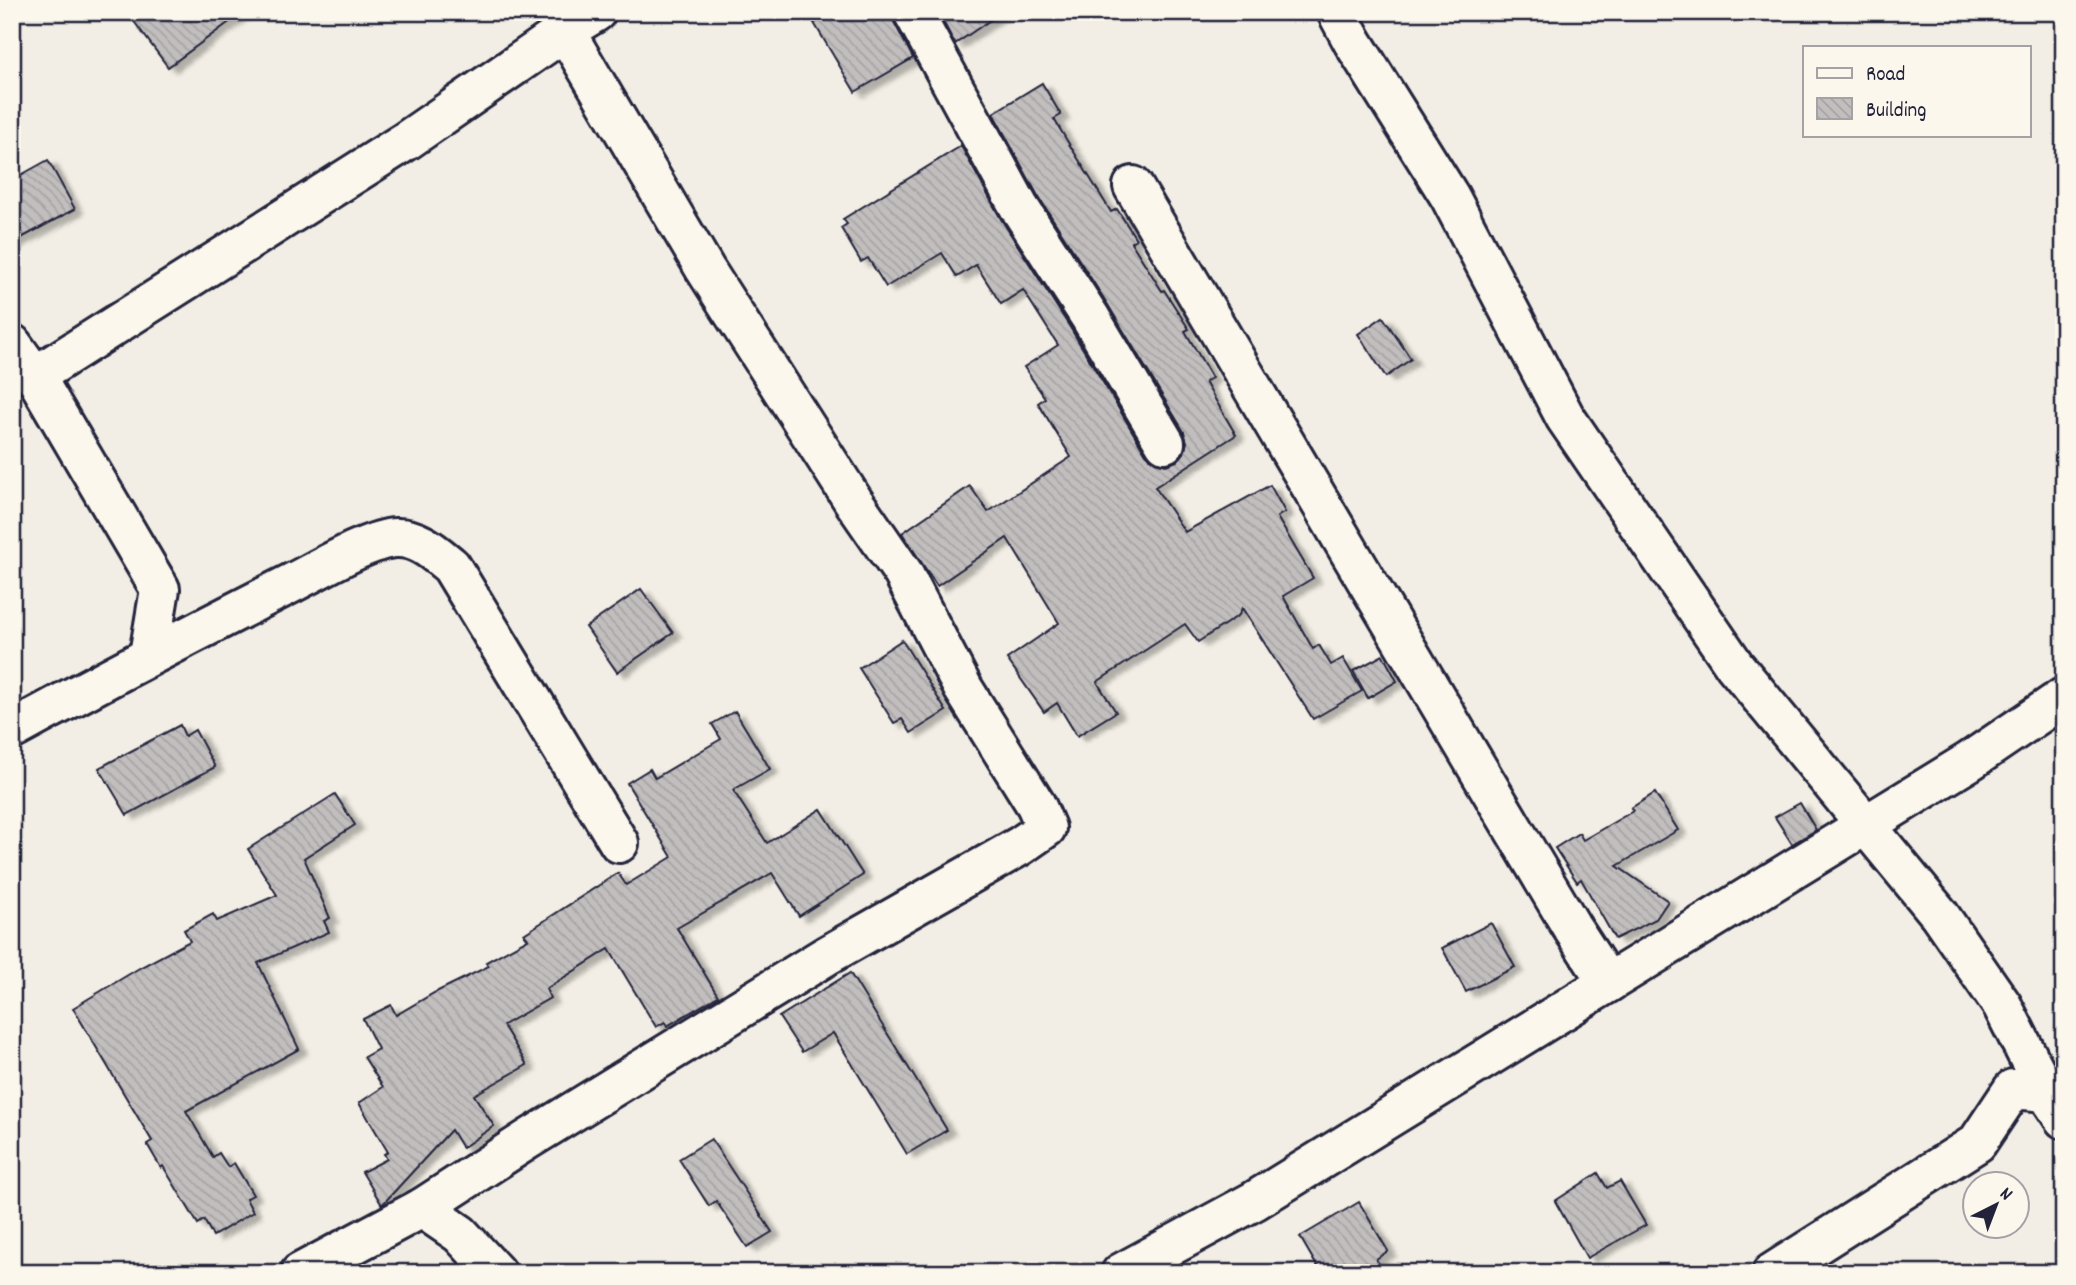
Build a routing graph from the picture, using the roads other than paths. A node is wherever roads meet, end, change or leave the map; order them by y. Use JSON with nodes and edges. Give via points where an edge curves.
{"nodes":[{"id":1,"x":913,"y":12,"type":"edge"},
{"id":2,"x":1337,"y":12,"type":"edge"},
{"id":3,"x":573,"y":18,"type":"edge"},
{"id":4,"x":1133,"y":186,"type":"dead end"},
{"id":5,"x":12,"y":344,"type":"edge"},
{"id":6,"x":35,"y":376,"type":"junction"},
{"id":7,"x":1165,"y":443,"type":"dead end"},
{"id":8,"x":149,"y":655,"type":"junction"},
{"id":9,"x":2064,"y":696,"type":"edge"},
{"id":10,"x":12,"y":730,"type":"edge"},
{"id":11,"x":1863,"y":825,"type":"junction"},
{"id":12,"x":619,"y":843,"type":"dead end"},
{"id":13,"x":1608,"y":984,"type":"junction"},
{"id":14,"x":2055,"y":1106,"type":"edge"},
{"id":15,"x":422,"y":1208,"type":"junction"},
{"id":16,"x":300,"y":1273,"type":"edge"},
{"id":17,"x":496,"y":1273,"type":"edge"},
{"id":18,"x":1121,"y":1273,"type":"edge"},
{"id":19,"x":1772,"y":1273,"type":"edge"}],
"edges":[{"from":1,"to":7,"type":"street","via":[[1019,207]]},
{"from":2,"to":11,"type":"street","via":[[1450,197],[1565,417],[1735,666]]},
{"from":3,"to":6,"type":"street","via":[[406,141]]},
{"from":3,"to":15,"type":"street","via":[[705,269],[903,573],[963,688],[1046,828],[827,956]]},
{"from":4,"to":13,"type":"street"},
{"from":5,"to":6,"type":"street"},
{"from":6,"to":8,"type":"street","via":[[160,589]]},
{"from":8,"to":10,"type":"street"},
{"from":8,"to":12,"type":"street","via":[[348,555],[395,538],[412,539],[451,566]]},
{"from":9,"to":11,"type":"street","via":[[1970,761]]},
{"from":11,"to":13,"type":"street"},
{"from":11,"to":14,"type":"street","via":[[1939,914],[2002,1005]]},
{"from":13,"to":18,"type":"street","via":[[1254,1201]]},
{"from":14,"to":19,"type":"street","via":[[2013,1089],[1977,1143]]},
{"from":15,"to":16,"type":"street"},
{"from":15,"to":17,"type":"street","via":[[460,1234]]}]}
